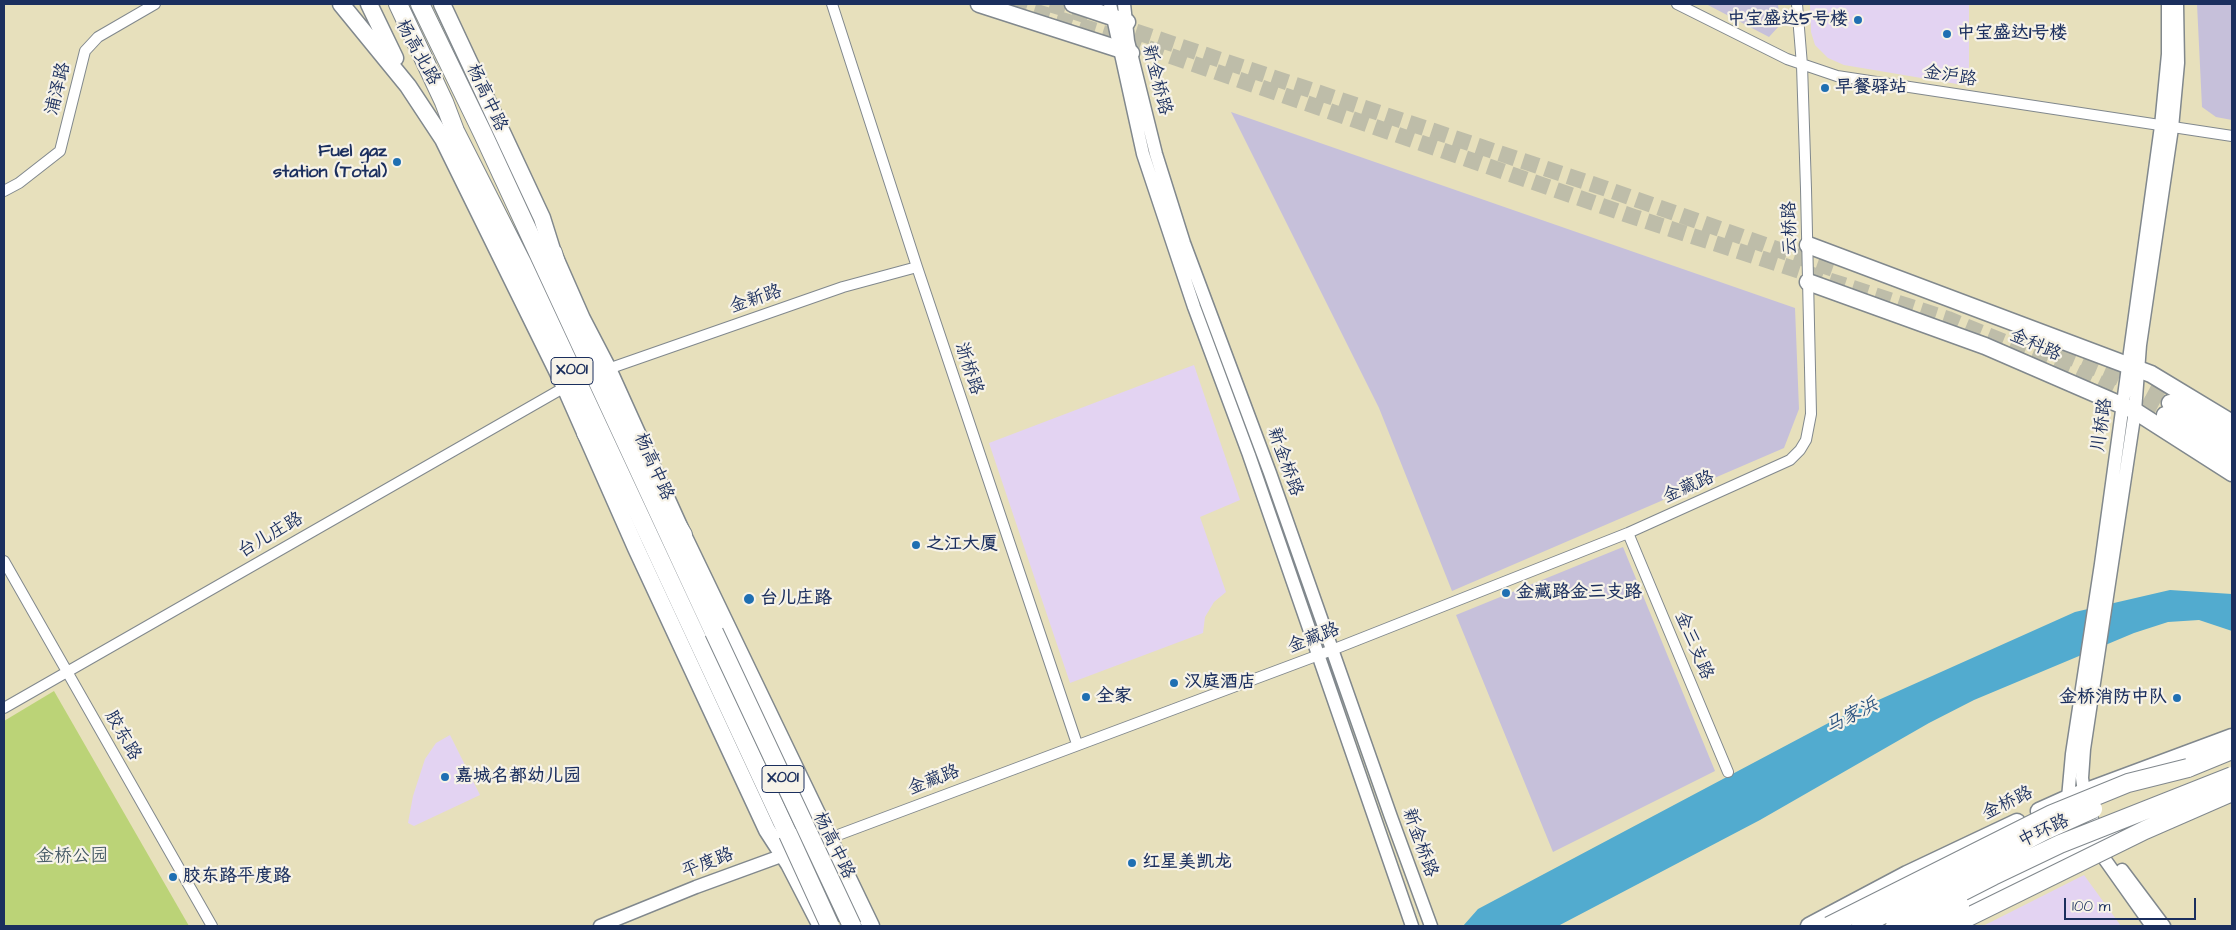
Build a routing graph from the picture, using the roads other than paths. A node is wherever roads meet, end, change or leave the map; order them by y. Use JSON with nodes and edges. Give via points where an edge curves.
{"nodes":[{"id":1,"x":155,"y":4,"type":"edge"},
{"id":2,"x":341,"y":4,"type":"edge"},
{"id":3,"x":369,"y":4,"type":"edge"},
{"id":4,"x":390,"y":4,"type":"edge"},
{"id":5,"x":398,"y":4,"type":"edge"},
{"id":6,"x":420,"y":4,"type":"edge"},
{"id":7,"x":442,"y":4,"type":"edge"},
{"id":8,"x":832,"y":4,"type":"edge"},
{"id":9,"x":979,"y":4,"type":"edge"},
{"id":10,"x":1074,"y":4,"type":"tunnel mouth"},
{"id":11,"x":1124,"y":4,"type":"edge"},
{"id":12,"x":1677,"y":4,"type":"edge"},
{"id":13,"x":1797,"y":4,"type":"edge"},
{"id":14,"x":2168,"y":4,"type":"edge"},
{"id":15,"x":2177,"y":4,"type":"edge"},
{"id":16,"x":1116,"y":14,"type":"edge"},
{"id":17,"x":1125,"y":51,"type":"junction"},
{"id":18,"x":1802,"y":65,"type":"junction"},
{"id":19,"x":408,"y":86,"type":"junction"},
{"id":20,"x":444,"y":102,"type":"junction"},
{"id":21,"x":2167,"y":127,"type":"junction"},
{"id":22,"x":2232,"y":136,"type":"edge"},
{"id":23,"x":4,"y":191,"type":"edge"},
{"id":24,"x":1808,"y":245,"type":"junction"},
{"id":25,"x":553,"y":253,"type":"junction"},
{"id":26,"x":917,"y":266,"type":"junction"},
{"id":27,"x":550,"y":280,"type":"joint"},
{"id":28,"x":1808,"y":282,"type":"junction"},
{"id":29,"x":579,"y":342,"type":"junction"},
{"id":30,"x":2133,"y":367,"type":"junction"},
{"id":31,"x":608,"y":369,"type":"junction"},
{"id":32,"x":560,"y":390,"type":"junction"},
{"id":33,"x":2129,"y":409,"type":"junction"},
{"id":34,"x":2232,"y":423,"type":"edge"},
{"id":35,"x":620,"y":430,"type":"junction"},
{"id":36,"x":586,"y":433,"type":"junction"},
{"id":37,"x":2232,"y":440,"type":"edge"},
{"id":38,"x":1800,"y":450,"type":"joint"},
{"id":39,"x":2232,"y":456,"type":"edge"},
{"id":40,"x":2232,"y":474,"type":"edge"},
{"id":41,"x":1628,"y":533,"type":"junction"},
{"id":42,"x":683,"y":535,"type":"junction"},
{"id":43,"x":4,"y":561,"type":"edge"},
{"id":44,"x":663,"y":567,"type":"junction"},
{"id":45,"x":1332,"y":650,"type":"junction"},
{"id":46,"x":1318,"y":654,"type":"junction"},
{"id":47,"x":67,"y":672,"type":"junction"},
{"id":48,"x":2089,"y":685,"type":"junction"},
{"id":49,"x":4,"y":708,"type":"edge"},
{"id":50,"x":2232,"y":737,"type":"edge"},
{"id":51,"x":1077,"y":744,"type":"junction"},
{"id":52,"x":2227,"y":751,"type":"edge"},
{"id":53,"x":2188,"y":768,"type":"junction"},
{"id":54,"x":1728,"y":772,"type":"dead end"},
{"id":55,"x":2232,"y":776,"type":"edge"},
{"id":56,"x":2232,"y":786,"type":"edge"},
{"id":57,"x":2084,"y":792,"type":"junction"},
{"id":58,"x":2232,"y":792,"type":"edge"},
{"id":59,"x":2068,"y":798,"type":"junction"},
{"id":60,"x":788,"y":834,"type":"junction"},
{"id":61,"x":830,"y":838,"type":"junction"},
{"id":62,"x":2099,"y":843,"type":"junction"},
{"id":63,"x":782,"y":855,"type":"junction"},
{"id":64,"x":2021,"y":863,"type":"junction"},
{"id":65,"x":212,"y":926,"type":"edge"},
{"id":66,"x":600,"y":926,"type":"edge"},
{"id":67,"x":821,"y":926,"type":"edge"},
{"id":68,"x":830,"y":926,"type":"edge"},
{"id":69,"x":852,"y":926,"type":"edge"},
{"id":70,"x":871,"y":926,"type":"edge"},
{"id":71,"x":1412,"y":926,"type":"edge"},
{"id":72,"x":1431,"y":926,"type":"edge"},
{"id":73,"x":1809,"y":926,"type":"edge"},
{"id":74,"x":1829,"y":926,"type":"edge"},
{"id":75,"x":1861,"y":926,"type":"edge"},
{"id":76,"x":1895,"y":926,"type":"edge"},
{"id":77,"x":1923,"y":926,"type":"edge"},
{"id":78,"x":1950,"y":926,"type":"edge"},
{"id":79,"x":2152,"y":926,"type":"edge"},
{"id":80,"x":2164,"y":926,"type":"edge"}],
"edges":[{"from":1,"to":23,"type":"street","name":"浦泽路","via":[[98,37],[86,51],[60,151]]},
{"from":2,"to":19,"type":"main road","name":"杨高北路","number":"X001"},
{"from":3,"to":19,"type":"main road"},
{"from":4,"to":20,"type":"highway","name":"杨高北路","number":"X001"},
{"from":5,"to":20,"type":"highway"},
{"from":6,"to":27,"type":"highway","name":"杨高北路","number":"X001"},
{"from":7,"to":25,"type":"main road","name":"杨高中路","number":"X001","via":[[542,218]]},
{"from":8,"to":26,"type":"street","name":"浙桥路"},
{"from":9,"to":17,"type":"main road"},
{"from":10,"to":16,"type":"main road"},
{"from":11,"to":16,"type":"street","name":"新金桥路"},
{"from":12,"to":18,"type":"street","name":"金沪路"},
{"from":13,"to":18,"type":"street","name":"云桥路"},
{"from":14,"to":21,"type":"street","name":"川桥路"},
{"from":15,"to":21,"type":"street","name":"川桥路","via":[[2178,62]]},
{"from":16,"to":17,"type":"street","name":"新金桥路"},
{"from":17,"to":45,"type":"street","name":"新金桥路","via":[[1184,243]]},
{"from":17,"to":46,"type":"street","name":"新金桥路","via":[[1143,154]]},
{"from":18,"to":21,"type":"street","name":"金沪路","via":[[1837,76]]},
{"from":18,"to":24,"type":"street","name":"云桥路"},
{"from":19,"to":32,"type":"main road","number":"X001","via":[[443,139]]},
{"from":20,"to":44,"type":"highway","name":"杨高中路","number":"X001"},
{"from":21,"to":22,"type":"street","name":"金沪路"},
{"from":21,"to":30,"type":"street","name":"川桥路"},
{"from":24,"to":28,"type":"street","name":"云桥路"},
{"from":24,"to":30,"type":"main road","name":"金科路"},
{"from":25,"to":29,"type":"highway"},
{"from":25,"to":31,"type":"main road","name":"杨高中路","number":"X001"},
{"from":26,"to":31,"type":"street","name":"金新路","via":[[843,287]]},
{"from":26,"to":51,"type":"street","name":"浙桥路"},
{"from":27,"to":29,"type":"highway","name":"杨高中路","number":"X001"},
{"from":28,"to":33,"type":"main road","name":"金科路","via":[[1985,346]]},
{"from":28,"to":38,"type":"street","name":"云桥路","via":[[1811,414],[1810,428]]},
{"from":29,"to":35,"type":"highway","name":"杨高中路","number":"X001"},
{"from":30,"to":33,"type":"street","name":"川桥路"},
{"from":30,"to":34,"type":"main road","name":"金科路","via":[[2151,374]]},
{"from":31,"to":42,"type":"main road","name":"杨高中路","number":"X001"},
{"from":32,"to":36,"type":"main road","number":"X001"},
{"from":32,"to":47,"type":"street","name":"台儿庄路"},
{"from":33,"to":40,"type":"main road","name":"金科路"},
{"from":33,"to":48,"type":"street","name":"川桥路"},
{"from":35,"to":42,"type":"highway"},
{"from":35,"to":69,"type":"highway","name":"杨高中路","number":"X001","bridge":true},
{"from":36,"to":44,"type":"highway"},
{"from":36,"to":63,"type":"main road","number":"X001","via":[[636,548]]},
{"from":37,"to":39,"type":"main road","via":[[2167,409]]},
{"from":38,"to":41,"type":"street","name":"金藏路","via":[[1779,466]]},
{"from":41,"to":45,"type":"street","name":"金藏路"},
{"from":41,"to":54,"type":"street","name":"金三支路"},
{"from":42,"to":61,"type":"main road","name":"杨高中路","number":"X001"},
{"from":43,"to":47,"type":"street","name":"胶东路"},
{"from":44,"to":60,"type":"highway","name":"杨高中路","number":"X001"},
{"from":45,"to":46,"type":"street","name":"金藏路"},
{"from":45,"to":72,"type":"street","name":"新金桥路"},
{"from":46,"to":51,"type":"street","name":"金藏路"},
{"from":46,"to":71,"type":"street","name":"新金桥路"},
{"from":47,"to":49,"type":"street","name":"台儿庄路"},
{"from":47,"to":65,"type":"street","name":"胶东路"},
{"from":48,"to":57,"type":"street","name":"川桥路","via":[[2082,778]]},
{"from":48,"to":59,"type":"street","name":"川桥路","via":[[2072,754]]},
{"from":50,"to":57,"type":"main road","name":"金桥路"},
{"from":51,"to":61,"type":"street","name":"金藏路"},
{"from":52,"to":53,"type":"highway","name":"中环路"},
{"from":53,"to":74,"type":"highway","bridge":true,"via":[[2128,783],[2052,814]]},
{"from":53,"to":75,"type":"highway","name":"中环路","bridge":true,"via":[[2044,831]]},
{"from":55,"to":64,"type":"highway","name":"中环路","bridge":true,"via":[[2069,840]]},
{"from":56,"to":62,"type":"main road"},
{"from":57,"to":59,"type":"main road","name":"金桥路"},
{"from":57,"to":62,"type":"street","name":"川桥路"},
{"from":58,"to":78,"type":"highway","bridge":true,"via":[[2145,830]]},
{"from":59,"to":62,"type":"street"},
{"from":59,"to":73,"type":"main road","name":"金桥路","via":[[1906,874]]},
{"from":60,"to":67,"type":"highway","bridge":true},
{"from":60,"to":68,"type":"highway","name":"杨高中路","number":"X001","bridge":true},
{"from":61,"to":63,"type":"street","name":"平度路"},
{"from":61,"to":70,"type":"main road","name":"杨高中路","number":"X001"},
{"from":62,"to":77,"type":"main road"},
{"from":62,"to":79,"type":"street"},
{"from":62,"to":80,"type":"street"},
{"from":63,"to":66,"type":"street","name":"平度路"},
{"from":63,"to":67,"type":"main road","number":"X001"},
{"from":64,"to":76,"type":"highway","name":"中环路","bridge":true},
{"from":64,"to":77,"type":"highway","bridge":true}]}
